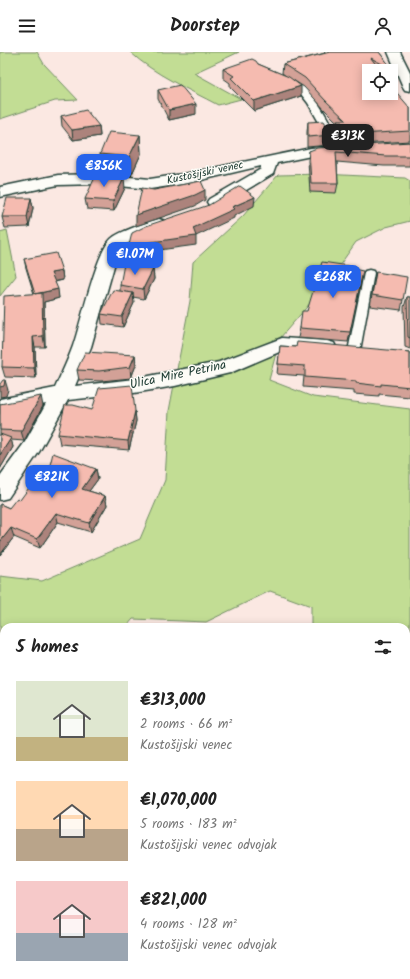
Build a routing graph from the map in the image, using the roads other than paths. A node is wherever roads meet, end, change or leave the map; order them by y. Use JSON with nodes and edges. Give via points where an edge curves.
{"nodes":[{"id":1,"x":394,"y":52,"type":"edge"},
{"id":2,"x":280,"y":78,"type":"edge"},
{"id":3,"x":410,"y":87,"type":"edge"},
{"id":4,"x":346,"y":149,"type":"joint"},
{"id":5,"x":270,"y":160,"type":"junction"},
{"id":6,"x":0,"y":192,"type":"edge"},
{"id":7,"x":202,"y":210,"type":"edge"},
{"id":8,"x":174,"y":219,"type":"edge"},
{"id":9,"x":369,"y":273,"type":"dead end"},
{"id":10,"x":354,"y":351,"type":"junction"},
{"id":11,"x":375,"y":352,"type":"edge"},
{"id":12,"x":62,"y":394,"type":"junction"},
{"id":13,"x":0,"y":406,"type":"edge"},
{"id":14,"x":0,"y":492,"type":"edge"}],
"edges":[{"from":1,"to":3,"type":"street"},
{"from":2,"to":4,"type":"lane","via":[[303,90]]},
{"from":4,"to":5,"type":"street","name":"Kustošijski venec","via":[[311,152]]},
{"from":5,"to":6,"type":"street","name":"Kustošijski venec","via":[[150,184],[99,179],[64,179]]},
{"from":5,"to":7,"type":"street","via":[[268,171]]},
{"from":8,"to":12,"type":"street","via":[[117,242],[108,259],[82,347]]},
{"from":9,"to":10,"type":"lane"},
{"from":10,"to":11,"type":"street","name":"Ulica Mire Petrina"},
{"from":10,"to":12,"type":"street","name":"Ulica Mire Petrina","via":[[282,344],[223,368],[134,386]]},
{"from":12,"to":13,"type":"street","name":"Ulica Mire Petrina"},
{"from":12,"to":14,"type":"street","via":[[32,447]]}]}
